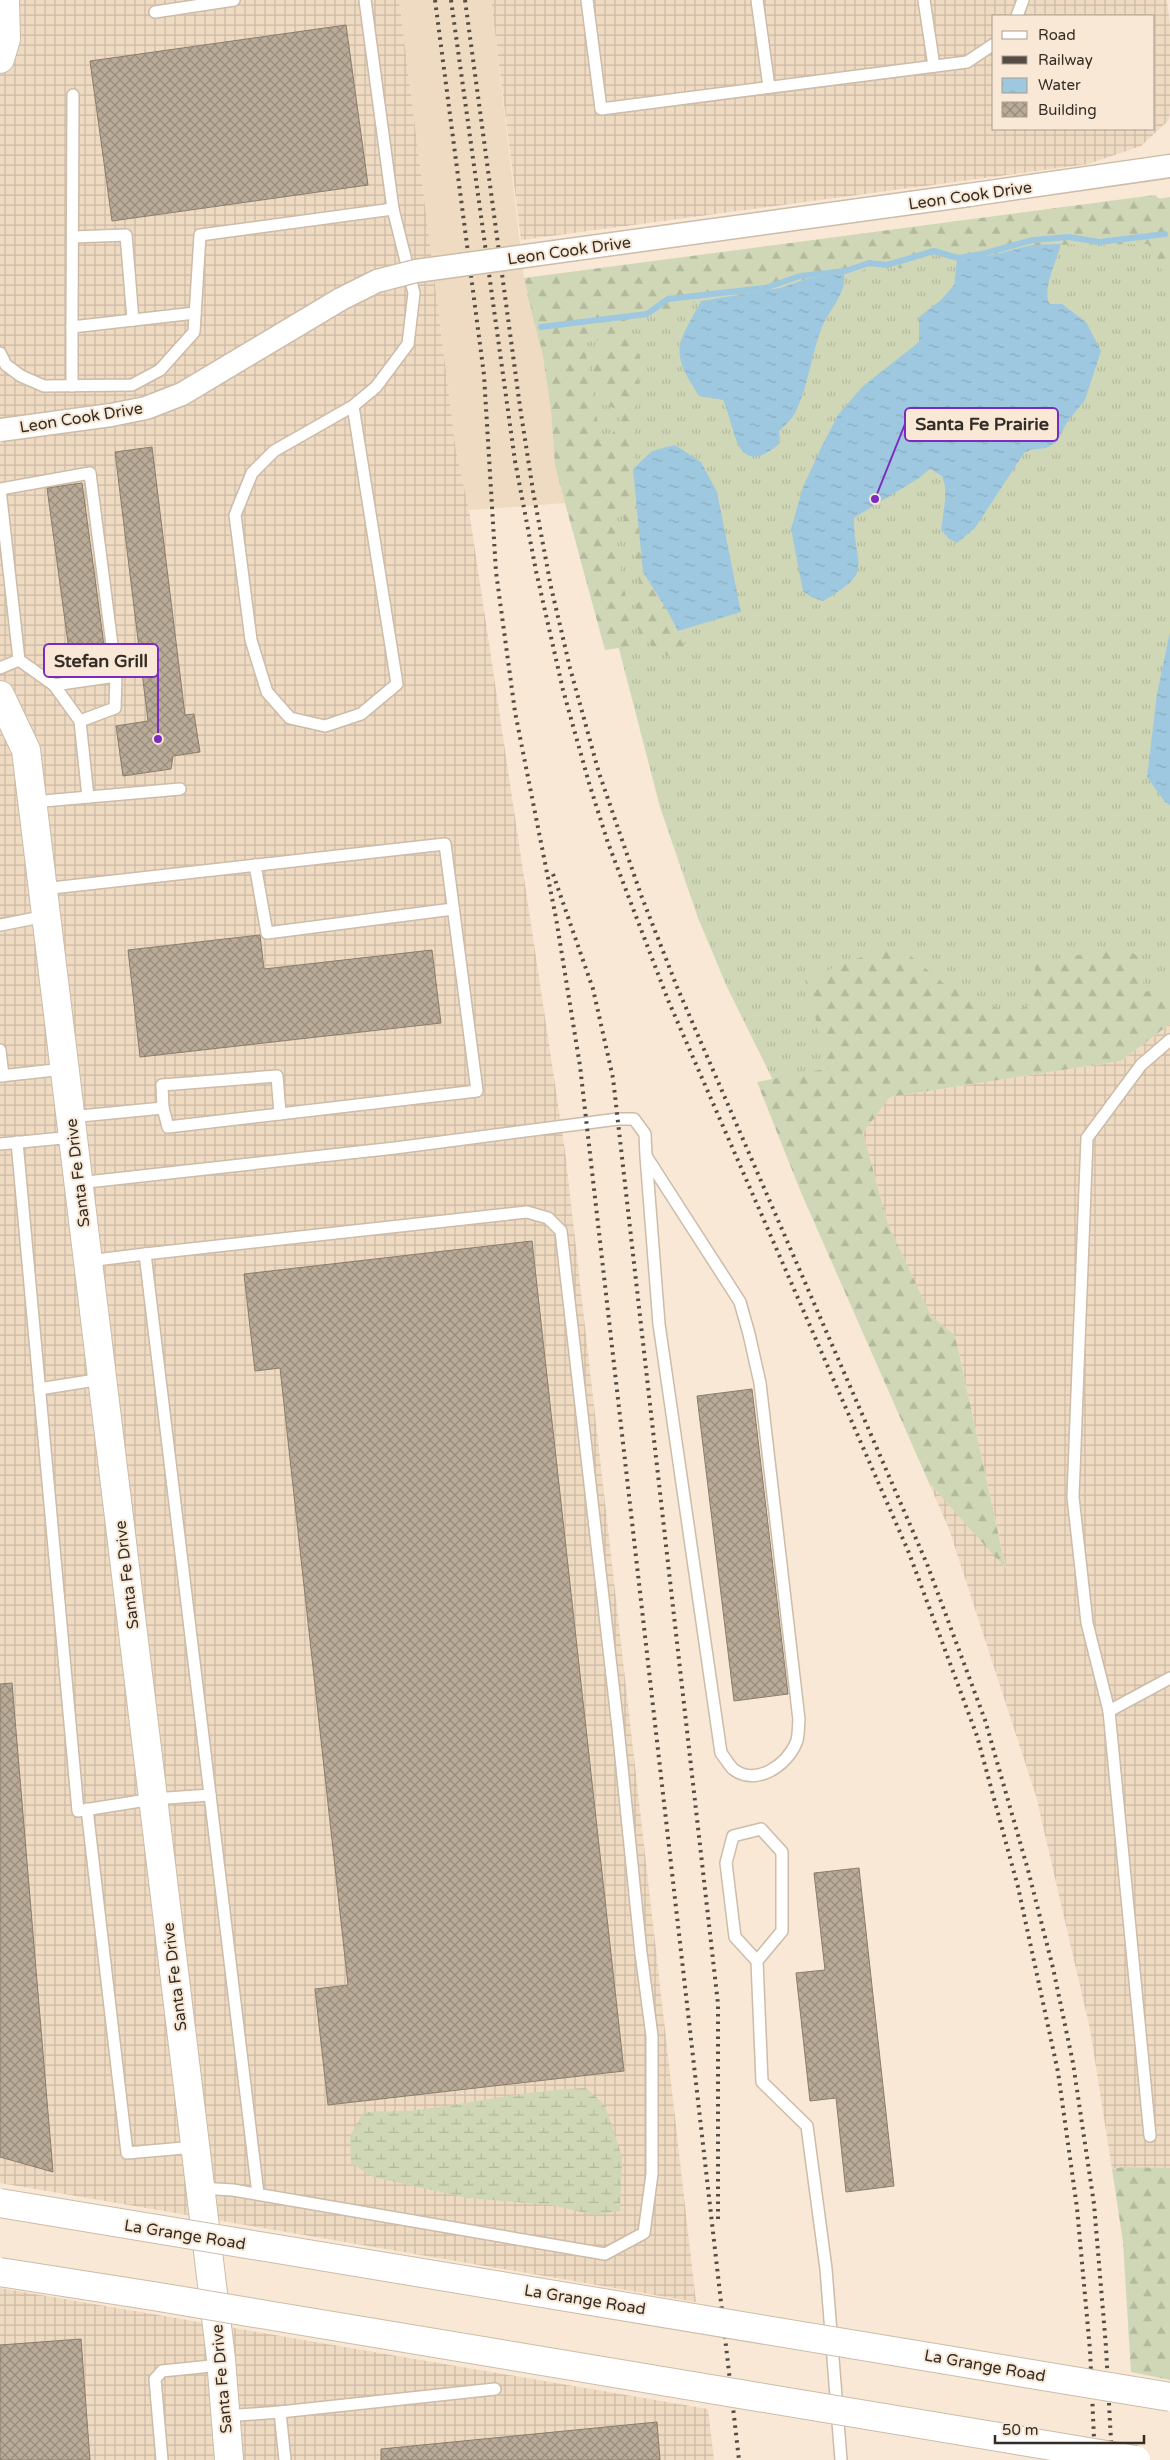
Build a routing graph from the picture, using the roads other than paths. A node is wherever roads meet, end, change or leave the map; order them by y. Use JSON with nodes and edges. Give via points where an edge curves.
{"nodes":[{"id":1,"x":5,"y":0,"type":"edge"},
{"id":2,"x":234,"y":0,"type":"edge"},
{"id":3,"x":365,"y":0,"type":"edge"},
{"id":4,"x":588,"y":0,"type":"edge"},
{"id":5,"x":757,"y":0,"type":"edge"},
{"id":6,"x":924,"y":0,"type":"edge"},
{"id":7,"x":1023,"y":0,"type":"edge"},
{"id":8,"x":155,"y":12,"type":"dead end"},
{"id":9,"x":1017,"y":15,"type":"edge"},
{"id":10,"x":992,"y":45,"type":"edge"},
{"id":11,"x":0,"y":59,"type":"edge"},
{"id":12,"x":934,"y":66,"type":"junction"},
{"id":13,"x":769,"y":87,"type":"junction"},
{"id":14,"x":73,"y":95,"type":"dead end"},
{"id":15,"x":1170,"y":166,"type":"edge"},
{"id":16,"x":393,"y":209,"type":"junction"},
{"id":17,"x":73,"y":237,"type":"junction"},
{"id":18,"x":195,"y":313,"type":"junction"},
{"id":19,"x":132,"y":320,"type":"junction"},
{"id":20,"x":72,"y":327,"type":"junction"},
{"id":21,"x":0,"y":353,"type":"edge"},
{"id":22,"x":72,"y":386,"type":"junction"},
{"id":23,"x":353,"y":406,"type":"junction"},
{"id":24,"x":0,"y":430,"type":"edge"},
{"id":25,"x":19,"y":660,"type":"junction"},
{"id":26,"x":0,"y":668,"type":"edge"},
{"id":27,"x":116,"y":676,"type":"junction"},
{"id":28,"x":54,"y":686,"type":"junction"},
{"id":29,"x":0,"y":695,"type":"edge"},
{"id":30,"x":80,"y":721,"type":"junction"},
{"id":31,"x":6,"y":725,"type":"edge"},
{"id":32,"x":180,"y":789,"type":"dead end"},
{"id":33,"x":88,"y":797,"type":"junction"},
{"id":34,"x":32,"y":802,"type":"junction"},
{"id":35,"x":255,"y":865,"type":"junction"},
{"id":36,"x":42,"y":889,"type":"junction"},
{"id":37,"x":453,"y":909,"type":"junction"},
{"id":38,"x":46,"y":916,"type":"junction"},
{"id":39,"x":0,"y":925,"type":"edge"},
{"id":40,"x":1170,"y":1040,"type":"edge"},
{"id":41,"x":0,"y":1050,"type":"edge"},
{"id":42,"x":64,"y":1069,"type":"junction"},
{"id":43,"x":2,"y":1076,"type":"edge"},
{"id":44,"x":163,"y":1108,"type":"junction"},
{"id":45,"x":280,"y":1114,"type":"junction"},
{"id":46,"x":72,"y":1127,"type":"junction"},
{"id":47,"x":17,"y":1142,"type":"junction"},
{"id":48,"x":0,"y":1144,"type":"edge"},
{"id":49,"x":646,"y":1156,"type":"junction"},
{"id":50,"x":78,"y":1183,"type":"junction"},
{"id":51,"x":145,"y":1254,"type":"junction"},
{"id":52,"x":88,"y":1261,"type":"junction"},
{"id":53,"x":102,"y":1379,"type":"junction"},
{"id":54,"x":39,"y":1389,"type":"junction"},
{"id":55,"x":1170,"y":1678,"type":"edge"},
{"id":56,"x":1109,"y":1711,"type":"junction"},
{"id":57,"x":210,"y":1796,"type":"junction"},
{"id":58,"x":153,"y":1799,"type":"junction"},
{"id":59,"x":87,"y":1809,"type":"junction"},
{"id":60,"x":757,"y":1961,"type":"junction"},
{"id":61,"x":1150,"y":2136,"type":"dead end"},
{"id":62,"x":195,"y":2147,"type":"junction"},
{"id":63,"x":200,"y":2188,"type":"junction"},
{"id":64,"x":258,"y":2194,"type":"junction"},
{"id":65,"x":0,"y":2203,"type":"edge"},
{"id":66,"x":0,"y":2272,"type":"edge"},
{"id":67,"x":221,"y":2365,"type":"junction"},
{"id":68,"x":495,"y":2388,"type":"dead end"},
{"id":69,"x":1170,"y":2397,"type":"edge"},
{"id":70,"x":280,"y":2412,"type":"junction"},
{"id":71,"x":225,"y":2416,"type":"junction"},
{"id":72,"x":162,"y":2460,"type":"edge"},
{"id":73,"x":229,"y":2460,"type":"edge"},
{"id":74,"x":285,"y":2460,"type":"edge"},
{"id":75,"x":841,"y":2460,"type":"edge"},
{"id":76,"x":1136,"y":2460,"type":"edge"}],
"edges":[{"from":1,"to":11,"type":"main road","via":[[6,39]]},
{"from":2,"to":8,"type":"lane"},
{"from":3,"to":16,"type":"lane"},
{"from":4,"to":13,"type":"lane","via":[[601,109]]},
{"from":5,"to":13,"type":"lane"},
{"from":6,"to":12,"type":"lane"},
{"from":7,"to":9,"type":"lane"},
{"from":10,"to":12,"type":"lane","via":[[967,62]]},
{"from":12,"to":13,"type":"lane"},
{"from":14,"to":17,"type":"lane"},
{"from":15,"to":24,"type":"street","name":"Leon Cook Drive","bridge":true,"via":[[416,271],[377,281],[341,299],[182,394],[146,408]]},
{"from":16,"to":18,"type":"lane","via":[[200,235]]},
{"from":16,"to":23,"type":"lane","via":[[414,293],[408,344],[376,388]]},
{"from":17,"to":19,"type":"lane","via":[[126,235]]},
{"from":17,"to":20,"type":"lane"},
{"from":18,"to":19,"type":"lane"},
{"from":18,"to":22,"type":"lane","via":[[194,332],[160,370],[132,385]]},
{"from":19,"to":20,"type":"lane"},
{"from":20,"to":22,"type":"lane"},
{"from":21,"to":22,"type":"lane","via":[[6,365],[21,376],[44,386]]},
{"from":23,"to":23,"type":"lane","via":[[274,451],[252,473],[235,515],[251,640],[267,692],[290,718],[326,726],[361,714],[397,684]]},
{"from":25,"to":26,"type":"lane"},
{"from":25,"to":27,"type":"lane","via":[[0,489],[90,473]]},
{"from":25,"to":28,"type":"lane"},
{"from":27,"to":28,"type":"lane"},
{"from":27,"to":30,"type":"lane","via":[[115,708]]},
{"from":28,"to":30,"type":"lane"},
{"from":29,"to":31,"type":"main road","name":"Santa Fe Drive"},
{"from":30,"to":33,"type":"lane"},
{"from":31,"to":34,"type":"main road","name":"Santa Fe Drive","via":[[26,750]]},
{"from":32,"to":33,"type":"lane"},
{"from":33,"to":34,"type":"lane"},
{"from":34,"to":36,"type":"main road","name":"Santa Fe Drive"},
{"from":35,"to":36,"type":"lane"},
{"from":35,"to":37,"type":"lane","via":[[267,933]]},
{"from":35,"to":37,"type":"lane","via":[[445,844]]},
{"from":36,"to":38,"type":"main road","name":"Santa Fe Drive"},
{"from":37,"to":45,"type":"lane","via":[[477,1091]]},
{"from":38,"to":39,"type":"lane"},
{"from":38,"to":42,"type":"main road","name":"Santa Fe Drive"},
{"from":40,"to":56,"type":"lane","via":[[1141,1065],[1087,1138],[1073,1497],[1086,1624]]},
{"from":41,"to":43,"type":"lane"},
{"from":42,"to":43,"type":"lane"},
{"from":42,"to":46,"type":"main road","name":"Santa Fe Drive"},
{"from":44,"to":45,"type":"lane","via":[[168,1127]]},
{"from":44,"to":45,"type":"lane","via":[[162,1085],[277,1076]]},
{"from":44,"to":46,"type":"lane"},
{"from":46,"to":47,"type":"lane"},
{"from":46,"to":50,"type":"main road","name":"Santa Fe Drive"},
{"from":47,"to":48,"type":"lane"},
{"from":47,"to":54,"type":"lane"},
{"from":49,"to":49,"type":"lane","via":[[658,1324],[721,1754],[734,1770],[754,1776],[786,1762],[797,1742],[798,1720],[760,1383],[740,1302]]},
{"from":49,"to":50,"type":"lane","via":[[645,1134],[634,1119],[618,1119]]},
{"from":50,"to":52,"type":"main road","name":"Santa Fe Drive"},
{"from":51,"to":52,"type":"lane"},
{"from":51,"to":57,"type":"lane"},
{"from":51,"to":64,"type":"lane","via":[[527,1212],[548,1218],[561,1231],[652,2036],[652,2174],[644,2233],[605,2254]]},
{"from":52,"to":53,"type":"main road","name":"Santa Fe Drive"},
{"from":53,"to":54,"type":"lane"},
{"from":53,"to":58,"type":"main road","name":"Santa Fe Drive"},
{"from":54,"to":59,"type":"lane","via":[[78,1811]]},
{"from":55,"to":56,"type":"lane"},
{"from":56,"to":61,"type":"lane"},
{"from":57,"to":58,"type":"lane"},
{"from":57,"to":64,"type":"lane"},
{"from":58,"to":59,"type":"lane"},
{"from":58,"to":62,"type":"main road","name":"Santa Fe Drive"},
{"from":59,"to":62,"type":"lane","via":[[127,2153]]},
{"from":60,"to":60,"type":"lane","via":[[782,1931],[782,1852],[761,1829],[733,1836],[726,1863],[735,1937]]},
{"from":60,"to":75,"type":"lane","via":[[762,2082],[807,2126],[826,2269]]},
{"from":62,"to":63,"type":"main road","name":"Santa Fe Drive"},
{"from":63,"to":64,"type":"lane"},
{"from":63,"to":67,"type":"main road","name":"Santa Fe Drive"},
{"from":65,"to":69,"type":"main road","name":"La Grange Road","bridge":true},
{"from":66,"to":76,"type":"main road","bridge":true},
{"from":67,"to":71,"type":"main road","name":"Santa Fe Drive"},
{"from":67,"to":72,"type":"lane","via":[[162,2371],[154,2379]]},
{"from":68,"to":70,"type":"lane"},
{"from":70,"to":71,"type":"lane"},
{"from":70,"to":74,"type":"lane"},
{"from":71,"to":73,"type":"main road","name":"Santa Fe Drive"}]}
